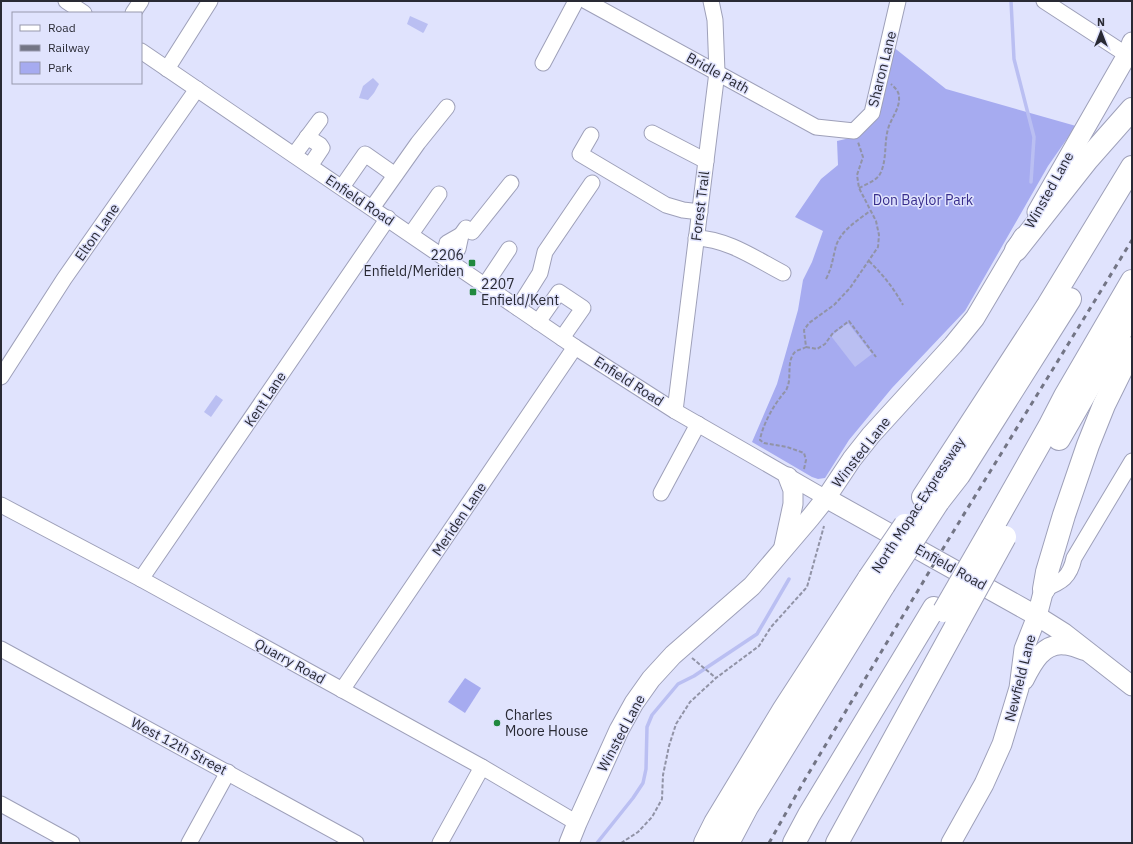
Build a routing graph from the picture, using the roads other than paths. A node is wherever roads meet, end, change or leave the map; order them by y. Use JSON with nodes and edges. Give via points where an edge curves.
{"nodes":[{"id":1,"x":66,"y":1,"type":"edge"},
{"id":2,"x":141,"y":1,"type":"edge"},
{"id":3,"x":210,"y":1,"type":"edge"},
{"id":4,"x":576,"y":1,"type":"edge"},
{"id":5,"x":586,"y":1,"type":"edge"},
{"id":6,"x":711,"y":1,"type":"edge"},
{"id":7,"x":898,"y":1,"type":"edge"},
{"id":8,"x":1044,"y":1,"type":"edge"},
{"id":9,"x":82,"y":12,"type":"edge"},
{"id":10,"x":135,"y":12,"type":"edge"},
{"id":11,"x":1129,"y":48,"type":"edge"},
{"id":12,"x":142,"y":52,"type":"edge"},
{"id":13,"x":543,"y":63,"type":"dead end"},
{"id":14,"x":167,"y":69,"type":"junction"},
{"id":15,"x":717,"y":72,"type":"junction"},
{"id":16,"x":197,"y":89,"type":"junction"},
{"id":17,"x":447,"y":107,"type":"dead end"},
{"id":18,"x":1132,"y":109,"type":"edge"},
{"id":19,"x":320,"y":120,"type":"dead end"},
{"id":20,"x":854,"y":131,"type":"joint"},
{"id":21,"x":652,"y":133,"type":"dead end"},
{"id":22,"x":591,"y":135,"type":"dead end"},
{"id":23,"x":307,"y":137,"type":"junction"},
{"id":24,"x":294,"y":155,"type":"junction"},
{"id":25,"x":706,"y":161,"type":"junction"},
{"id":26,"x":310,"y":166,"type":"junction"},
{"id":27,"x":1132,"y":167,"type":"edge"},
{"id":28,"x":395,"y":175,"type":"junction"},
{"id":29,"x":511,"y":183,"type":"dead end"},
{"id":30,"x":592,"y":184,"type":"dead end"},
{"id":31,"x":342,"y":187,"type":"junction"},
{"id":32,"x":439,"y":194,"type":"dead end"},
{"id":33,"x":1132,"y":196,"type":"edge"},
{"id":34,"x":372,"y":208,"type":"junction"},
{"id":35,"x":700,"y":212,"type":"junction"},
{"id":36,"x":388,"y":218,"type":"junction"},
{"id":37,"x":411,"y":234,"type":"junction"},
{"id":38,"x":696,"y":238,"type":"junction"},
{"id":39,"x":509,"y":249,"type":"dead end"},
{"id":40,"x":1016,"y":250,"type":"junction"},
{"id":41,"x":444,"y":257,"type":"junction"},
{"id":42,"x":783,"y":273,"type":"dead end"},
{"id":43,"x":1132,"y":281,"type":"edge"},
{"id":44,"x":485,"y":285,"type":"junction"},
{"id":45,"x":518,"y":308,"type":"junction"},
{"id":46,"x":1132,"y":312,"type":"edge"},
{"id":47,"x":538,"y":322,"type":"junction"},
{"id":48,"x":562,"y":338,"type":"junction"},
{"id":49,"x":575,"y":347,"type":"junction"},
{"id":50,"x":1132,"y":348,"type":"edge"},
{"id":51,"x":1,"y":377,"type":"edge"},
{"id":52,"x":675,"y":411,"type":"junction"},
{"id":53,"x":698,"y":424,"type":"junction"},
{"id":54,"x":1132,"y":461,"type":"edge"},
{"id":55,"x":796,"y":473,"type":"junction"},
{"id":56,"x":661,"y":493,"type":"dead end"},
{"id":57,"x":826,"y":498,"type":"junction"},
{"id":58,"x":935,"y":501,"type":"junction"},
{"id":59,"x":1,"y":505,"type":"edge"},
{"id":60,"x":994,"y":529,"type":"junction"},
{"id":61,"x":783,"y":548,"type":"junction"},
{"id":62,"x":141,"y":579,"type":"junction"},
{"id":63,"x":882,"y":584,"type":"junction"},
{"id":64,"x":1044,"y":589,"type":"junction"},
{"id":65,"x":945,"y":615,"type":"junction"},
{"id":66,"x":1037,"y":616,"type":"junction"},
{"id":67,"x":1,"y":649,"type":"edge"},
{"id":68,"x":1088,"y":652,"type":"junction"},
{"id":69,"x":1132,"y":686,"type":"edge"},
{"id":70,"x":1019,"y":688,"type":"junction"},
{"id":71,"x":342,"y":690,"type":"junction"},
{"id":72,"x":482,"y":767,"type":"junction"},
{"id":73,"x":228,"y":772,"type":"junction"},
{"id":74,"x":861,"y":799,"type":"junction"},
{"id":75,"x":1,"y":804,"type":"edge"},
{"id":76,"x":576,"y":823,"type":"junction"},
{"id":77,"x":715,"y":823,"type":"junction"},
{"id":78,"x":72,"y":843,"type":"edge"},
{"id":79,"x":189,"y":843,"type":"edge"},
{"id":80,"x":356,"y":843,"type":"edge"},
{"id":81,"x":440,"y":843,"type":"edge"},
{"id":82,"x":569,"y":843,"type":"edge"},
{"id":83,"x":696,"y":843,"type":"edge"},
{"id":84,"x":705,"y":843,"type":"edge"},
{"id":85,"x":728,"y":843,"type":"edge"},
{"id":86,"x":743,"y":843,"type":"edge"},
{"id":87,"x":794,"y":843,"type":"edge"},
{"id":88,"x":809,"y":843,"type":"edge"},
{"id":89,"x":837,"y":843,"type":"edge"},
{"id":90,"x":849,"y":843,"type":"edge"},
{"id":91,"x":950,"y":843,"type":"edge"}],
"edges":[{"from":1,"to":9,"type":"street"},
{"from":2,"to":10,"type":"street"},
{"from":3,"to":14,"type":"street"},
{"from":4,"to":13,"type":"street"},
{"from":5,"to":15,"type":"street","name":"Bridle Path"},
{"from":6,"to":15,"type":"street","name":"Forest Trail","via":[[715,20]]},
{"from":7,"to":20,"type":"street","name":"Sharon Lane","via":[[872,113]]},
{"from":8,"to":11,"type":"street"},
{"from":11,"to":40,"type":"main road","name":"Winsted Lane"},
{"from":12,"to":14,"type":"street","name":"Enfield Road"},
{"from":14,"to":16,"type":"street","name":"Enfield Road"},
{"from":15,"to":20,"type":"street","name":"Bridle Path","via":[[816,127]]},
{"from":15,"to":25,"type":"street","name":"Forest Trail"},
{"from":16,"to":24,"type":"street","name":"Enfield Road"},
{"from":16,"to":51,"type":"street","name":"Elton Lane","via":[[64,279]]},
{"from":17,"to":28,"type":"street"},
{"from":18,"to":40,"type":"highway","via":[[1087,160]]},
{"from":19,"to":23,"type":"street"},
{"from":21,"to":25,"type":"street"},
{"from":22,"to":35,"type":"street","via":[[580,154],[666,205]]},
{"from":23,"to":24,"type":"street"},
{"from":23,"to":26,"type":"street","via":[[322,148]]},
{"from":24,"to":26,"type":"street","name":"Enfield Road"},
{"from":25,"to":35,"type":"street","name":"Forest Trail"},
{"from":26,"to":31,"type":"street","name":"Enfield Road"},
{"from":27,"to":58,"type":"highway","name":"North Mopac Expressway","via":[[1048,305]]},
{"from":28,"to":31,"type":"street","via":[[365,154]]},
{"from":28,"to":34,"type":"street"},
{"from":29,"to":41,"type":"street","via":[[472,232],[466,228],[461,235],[458,249]]},
{"from":30,"to":45,"type":"street","via":[[545,252],[540,273]]},
{"from":31,"to":34,"type":"street","name":"Enfield Road"},
{"from":32,"to":37,"type":"street"},
{"from":33,"to":58,"type":"highway","via":[[959,475]]},
{"from":34,"to":36,"type":"street","name":"Enfield Road"},
{"from":35,"to":38,"type":"street","name":"Forest Trail"},
{"from":36,"to":37,"type":"street","name":"Enfield Road"},
{"from":36,"to":62,"type":"street","name":"Kent Lane"},
{"from":37,"to":41,"type":"street","name":"Enfield Road"},
{"from":38,"to":42,"type":"street","via":[[728,244]]},
{"from":38,"to":52,"type":"street","name":"Forest Trail"},
{"from":39,"to":44,"type":"street"},
{"from":40,"to":57,"type":"main road","name":"Winsted Lane","via":[[974,318],[852,459]]},
{"from":41,"to":44,"type":"street","name":"Enfield Road"},
{"from":43,"to":60,"type":"highway","via":[[1065,396]]},
{"from":44,"to":45,"type":"street","name":"Enfield Road"},
{"from":45,"to":47,"type":"street","name":"Enfield Road"},
{"from":46,"to":60,"type":"highway","via":[[1063,431]]},
{"from":47,"to":48,"type":"street","name":"Enfield Road"},
{"from":47,"to":48,"type":"street","via":[[559,292],[583,308]]},
{"from":48,"to":49,"type":"street","name":"Enfield Road"},
{"from":49,"to":52,"type":"street","name":"Enfield Road"},
{"from":49,"to":71,"type":"street","name":"Meriden Lane"},
{"from":50,"to":64,"type":"highway","via":[[1104,405],[1088,446],[1064,515]]},
{"from":52,"to":53,"type":"street","name":"Enfield Road"},
{"from":53,"to":55,"type":"street","name":"Enfield Road"},
{"from":53,"to":56,"type":"street"},
{"from":54,"to":64,"type":"street","via":[[1074,558],[1072,568],[1064,580]]},
{"from":55,"to":57,"type":"street","name":"Enfield Road"},
{"from":55,"to":61,"type":"main road","via":[[793,504]]},
{"from":57,"to":61,"type":"main road","name":"Winsted Lane"},
{"from":57,"to":66,"type":"main road","name":"Enfield Road"},
{"from":58,"to":63,"type":"highway","name":"North Mopac Expressway","bridge":true},
{"from":59,"to":62,"type":"street","name":"Quarry Road"},
{"from":60,"to":65,"type":"highway","bridge":true},
{"from":61,"to":76,"type":"main road","name":"Winsted Lane","via":[[752,586],[673,655],[651,679],[619,730]]},
{"from":62,"to":71,"type":"street","name":"Quarry Road"},
{"from":63,"to":77,"type":"highway","name":"North Mopac Expressway","via":[[784,709]]},
{"from":63,"to":85,"type":"highway","via":[[747,807]]},
{"from":63,"to":86,"type":"highway","via":[[812,724]]},
{"from":64,"to":66,"type":"main road","name":"Newfield Lane"},
{"from":65,"to":74,"type":"highway"},
{"from":65,"to":87,"type":"highway","via":[[809,815]]},
{"from":65,"to":88,"type":"highway"},
{"from":66,"to":68,"type":"main road","name":"Enfield Road"},
{"from":66,"to":70,"type":"main road","name":"Newfield Lane","via":[[1024,649]]},
{"from":67,"to":73,"type":"street","name":"West 12th Street"},
{"from":68,"to":69,"type":"main road","name":"Enfield Road"},
{"from":68,"to":70,"type":"main road","via":[[1064,644],[1051,646],[1042,652]]},
{"from":70,"to":91,"type":"main road","name":"Newfield Lane","via":[[1002,744],[984,784]]},
{"from":71,"to":72,"type":"street","name":"Quarry Road"},
{"from":72,"to":76,"type":"street","name":"Quarry Road"},
{"from":72,"to":81,"type":"street"},
{"from":73,"to":79,"type":"street"},
{"from":73,"to":80,"type":"street","name":"West 12th Street"},
{"from":74,"to":89,"type":"highway"},
{"from":74,"to":90,"type":"highway"},
{"from":75,"to":78,"type":"street"},
{"from":76,"to":82,"type":"main road","name":"Winsted Lane"},
{"from":77,"to":83,"type":"highway"},
{"from":77,"to":84,"type":"highway","name":"North Mopac Expressway"}]}
